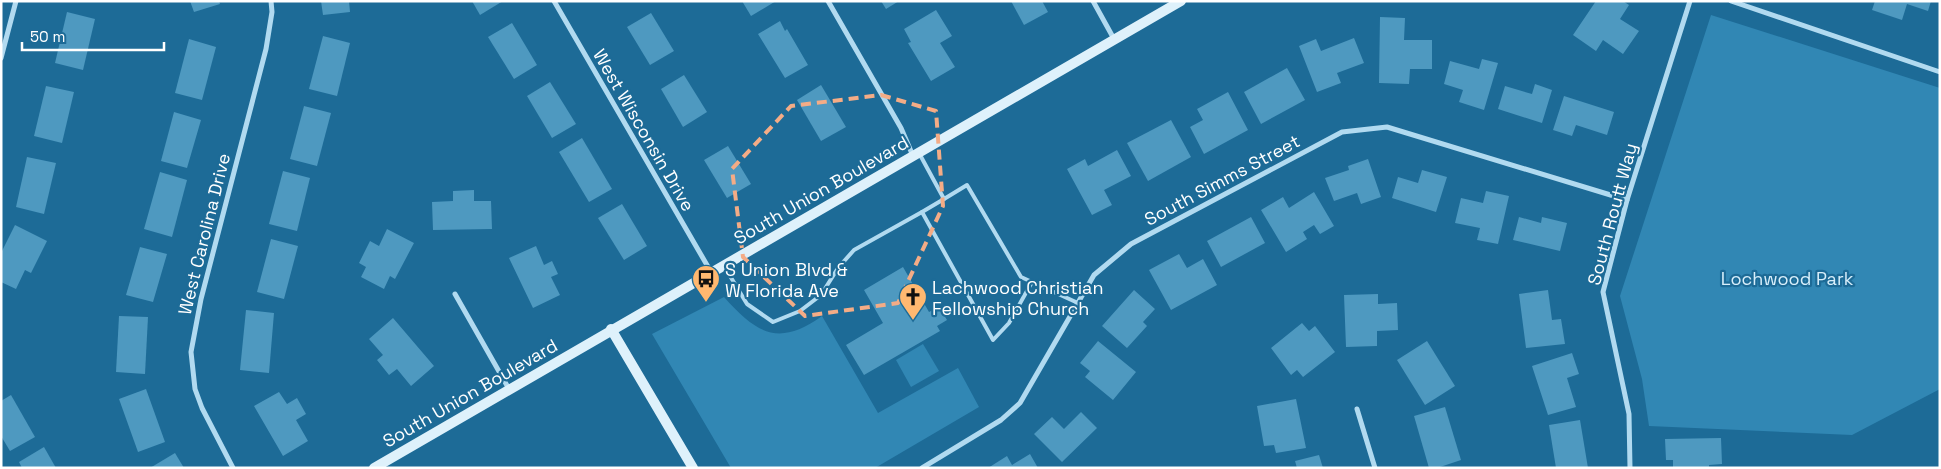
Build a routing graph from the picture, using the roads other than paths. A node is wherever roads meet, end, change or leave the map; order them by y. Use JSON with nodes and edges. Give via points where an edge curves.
{"nodes":[{"id":1,"x":16,"y":1,"type":"edge"},
{"id":2,"x":271,"y":1,"type":"edge"},
{"id":3,"x":554,"y":1,"type":"edge"},
{"id":4,"x":828,"y":1,"type":"edge"},
{"id":5,"x":1092,"y":1,"type":"edge"},
{"id":6,"x":1181,"y":1,"type":"edge"},
{"id":7,"x":1690,"y":1,"type":"edge"},
{"id":8,"x":1731,"y":1,"type":"edge"},
{"id":9,"x":1115,"y":40,"type":"junction"},
{"id":10,"x":1,"y":58,"type":"edge"},
{"id":11,"x":1940,"y":72,"type":"edge"},
{"id":12,"x":916,"y":154,"type":"junction"},
{"id":13,"x":944,"y":198,"type":"junction"},
{"id":14,"x":1627,"y":200,"type":"junction"},
{"id":15,"x":922,"y":212,"type":"junction"},
{"id":16,"x":723,"y":265,"type":"junction"},
{"id":17,"x":711,"y":272,"type":"junction"},
{"id":18,"x":1032,"y":282,"type":"junction"},
{"id":19,"x":455,"y":294,"type":"dead end"},
{"id":20,"x":1078,"y":303,"type":"junction"},
{"id":21,"x":612,"y":329,"type":"junction"},
{"id":22,"x":509,"y":389,"type":"junction"},
{"id":23,"x":1357,"y":409,"type":"dead end"},
{"id":24,"x":233,"y":468,"type":"edge"},
{"id":25,"x":374,"y":468,"type":"edge"},
{"id":26,"x":693,"y":468,"type":"edge"},
{"id":27,"x":922,"y":468,"type":"edge"},
{"id":28,"x":1375,"y":468,"type":"edge"},
{"id":29,"x":1630,"y":468,"type":"edge"}],
"edges":[{"from":1,"to":10,"type":"street"},
{"from":2,"to":24,"type":"street","name":"West Carolina Drive","via":[[266,49],[201,299],[191,352],[199,402]]},
{"from":3,"to":17,"type":"street","name":"West Wisconsin Drive"},
{"from":4,"to":12,"type":"street"},
{"from":5,"to":9,"type":"street"},
{"from":6,"to":9,"type":"main road","name":"South Union Boulevard"},
{"from":7,"to":14,"type":"street","name":"South Routt Way"},
{"from":8,"to":11,"type":"street"},
{"from":9,"to":12,"type":"main road","name":"South Union Boulevard"},
{"from":12,"to":13,"type":"lane"},
{"from":12,"to":16,"type":"main road","name":"South Union Boulevard"},
{"from":13,"to":15,"type":"lane"},
{"from":13,"to":18,"type":"lane","via":[[967,185],[1021,277]]},
{"from":14,"to":20,"type":"street","name":"South Simms Street","via":[[1388,127],[1342,132],[1131,244],[1094,275]]},
{"from":14,"to":29,"type":"street","name":"South Routt Way","via":[[1603,292],[1629,414]]},
{"from":15,"to":16,"type":"lane","via":[[854,250],[821,295],[800,310],[773,322],[747,304]]},
{"from":15,"to":18,"type":"lane","via":[[993,340],[1009,323]]},
{"from":16,"to":17,"type":"main road","name":"South Union Boulevard"},
{"from":17,"to":21,"type":"main road","name":"South Union Boulevard"},
{"from":18,"to":20,"type":"lane"},
{"from":19,"to":22,"type":"street"},
{"from":20,"to":27,"type":"street","name":"South Simms Street","via":[[1020,402],[1001,420]]},
{"from":21,"to":22,"type":"main road","name":"South Union Boulevard"},
{"from":21,"to":26,"type":"main road"},
{"from":22,"to":25,"type":"main road","name":"South Union Boulevard"},
{"from":23,"to":28,"type":"street"}]}
